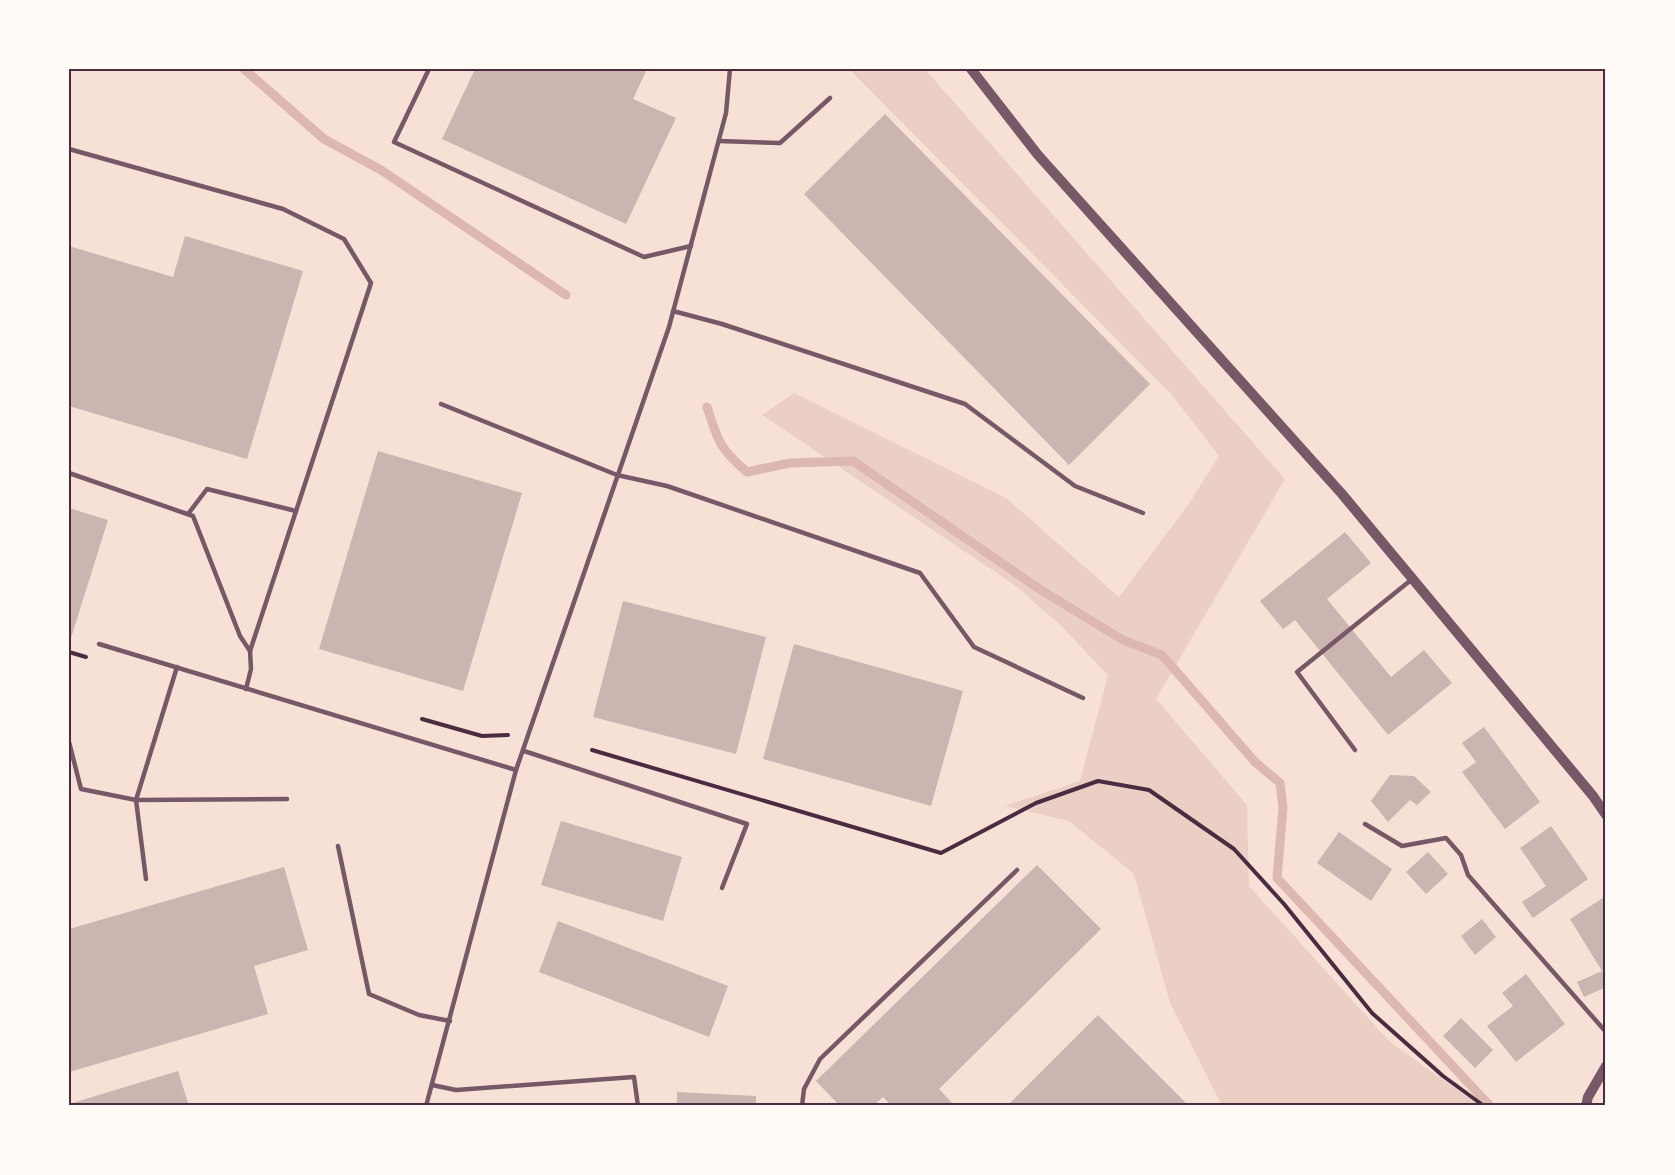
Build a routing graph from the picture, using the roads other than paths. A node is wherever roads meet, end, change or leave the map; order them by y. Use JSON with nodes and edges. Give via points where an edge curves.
{"nodes":[{"id":1,"x":429,"y":69,"type":"edge"},
{"id":2,"x":730,"y":69,"type":"edge"},
{"id":3,"x":971,"y":69,"type":"edge"},
{"id":4,"x":830,"y":98,"type":"dead end"},
{"id":5,"x":719,"y":141,"type":"junction"},
{"id":6,"x":69,"y":149,"type":"edge"},
{"id":7,"x":691,"y":246,"type":"junction"},
{"id":8,"x":673,"y":311,"type":"junction"},
{"id":9,"x":441,"y":404,"type":"dead end"},
{"id":10,"x":69,"y":473,"type":"edge"},
{"id":11,"x":617,"y":475,"type":"junction"},
{"id":12,"x":296,"y":511,"type":"junction"},
{"id":13,"x":1143,"y":513,"type":"dead end"},
{"id":14,"x":188,"y":514,"type":"junction"},
{"id":15,"x":1414,"y":579,"type":"junction"},
{"id":16,"x":99,"y":644,"type":"dead end"},
{"id":17,"x":250,"y":651,"type":"junction"},
{"id":18,"x":177,"y":667,"type":"junction"},
{"id":19,"x":246,"y":688,"type":"junction"},
{"id":20,"x":1083,"y":698,"type":"dead end"},
{"id":21,"x":69,"y":742,"type":"edge"},
{"id":22,"x":1355,"y":750,"type":"dead end"},
{"id":23,"x":524,"y":751,"type":"junction"},
{"id":24,"x":516,"y":770,"type":"junction"},
{"id":25,"x":286,"y":799,"type":"dead end"},
{"id":26,"x":136,"y":800,"type":"junction"},
{"id":27,"x":1606,"y":815,"type":"edge"},
{"id":28,"x":1365,"y":824,"type":"dead end"},
{"id":29,"x":338,"y":846,"type":"dead end"},
{"id":30,"x":1017,"y":870,"type":"dead end"},
{"id":31,"x":146,"y":879,"type":"dead end"},
{"id":32,"x":722,"y":888,"type":"dead end"},
{"id":33,"x":450,"y":1021,"type":"junction"},
{"id":34,"x":1606,"y":1032,"type":"edge"},
{"id":35,"x":1606,"y":1066,"type":"edge"},
{"id":36,"x":432,"y":1085,"type":"junction"},
{"id":37,"x":426,"y":1106,"type":"edge"},
{"id":38,"x":638,"y":1106,"type":"edge"},
{"id":39,"x":802,"y":1106,"type":"edge"},
{"id":40,"x":1586,"y":1106,"type":"edge"}],
"edges":[{"from":1,"to":7,"type":"lane","via":[[394,142],[644,257]]},
{"from":2,"to":5,"type":"lane"},
{"from":3,"to":15,"type":"street","via":[[1038,155]]},
{"from":4,"to":5,"type":"lane","via":[[780,143]]},
{"from":5,"to":7,"type":"lane"},
{"from":6,"to":12,"type":"lane","via":[[283,209],[344,239],[371,282]]},
{"from":7,"to":8,"type":"lane"},
{"from":8,"to":11,"type":"lane"},
{"from":8,"to":13,"type":"lane","via":[[965,404],[1075,486]]},
{"from":9,"to":11,"type":"lane"},
{"from":10,"to":14,"type":"lane"},
{"from":11,"to":20,"type":"lane","via":[[667,486],[920,573],[975,647]]},
{"from":11,"to":23,"type":"lane"},
{"from":12,"to":14,"type":"lane","via":[[207,489]]},
{"from":12,"to":17,"type":"lane"},
{"from":14,"to":17,"type":"lane","via":[[193,516],[240,636]]},
{"from":15,"to":22,"type":"lane","via":[[1297,672]]},
{"from":15,"to":27,"type":"street"},
{"from":16,"to":18,"type":"lane"},
{"from":17,"to":19,"type":"lane"},
{"from":18,"to":19,"type":"lane"},
{"from":18,"to":26,"type":"lane"},
{"from":19,"to":24,"type":"lane"},
{"from":21,"to":26,"type":"lane","via":[[81,789]]},
{"from":23,"to":24,"type":"lane"},
{"from":23,"to":32,"type":"lane","via":[[747,824]]},
{"from":24,"to":33,"type":"lane"},
{"from":25,"to":26,"type":"lane"},
{"from":26,"to":31,"type":"lane"},
{"from":28,"to":34,"type":"lane","via":[[1402,846],[1446,838],[1461,855],[1468,875]]},
{"from":29,"to":33,"type":"lane","via":[[369,994],[419,1015]]},
{"from":30,"to":39,"type":"lane","via":[[820,1059],[804,1089]]},
{"from":33,"to":36,"type":"lane"},
{"from":35,"to":40,"type":"street"},
{"from":36,"to":37,"type":"lane"},
{"from":36,"to":38,"type":"lane","via":[[456,1090],[634,1077]]}]}
